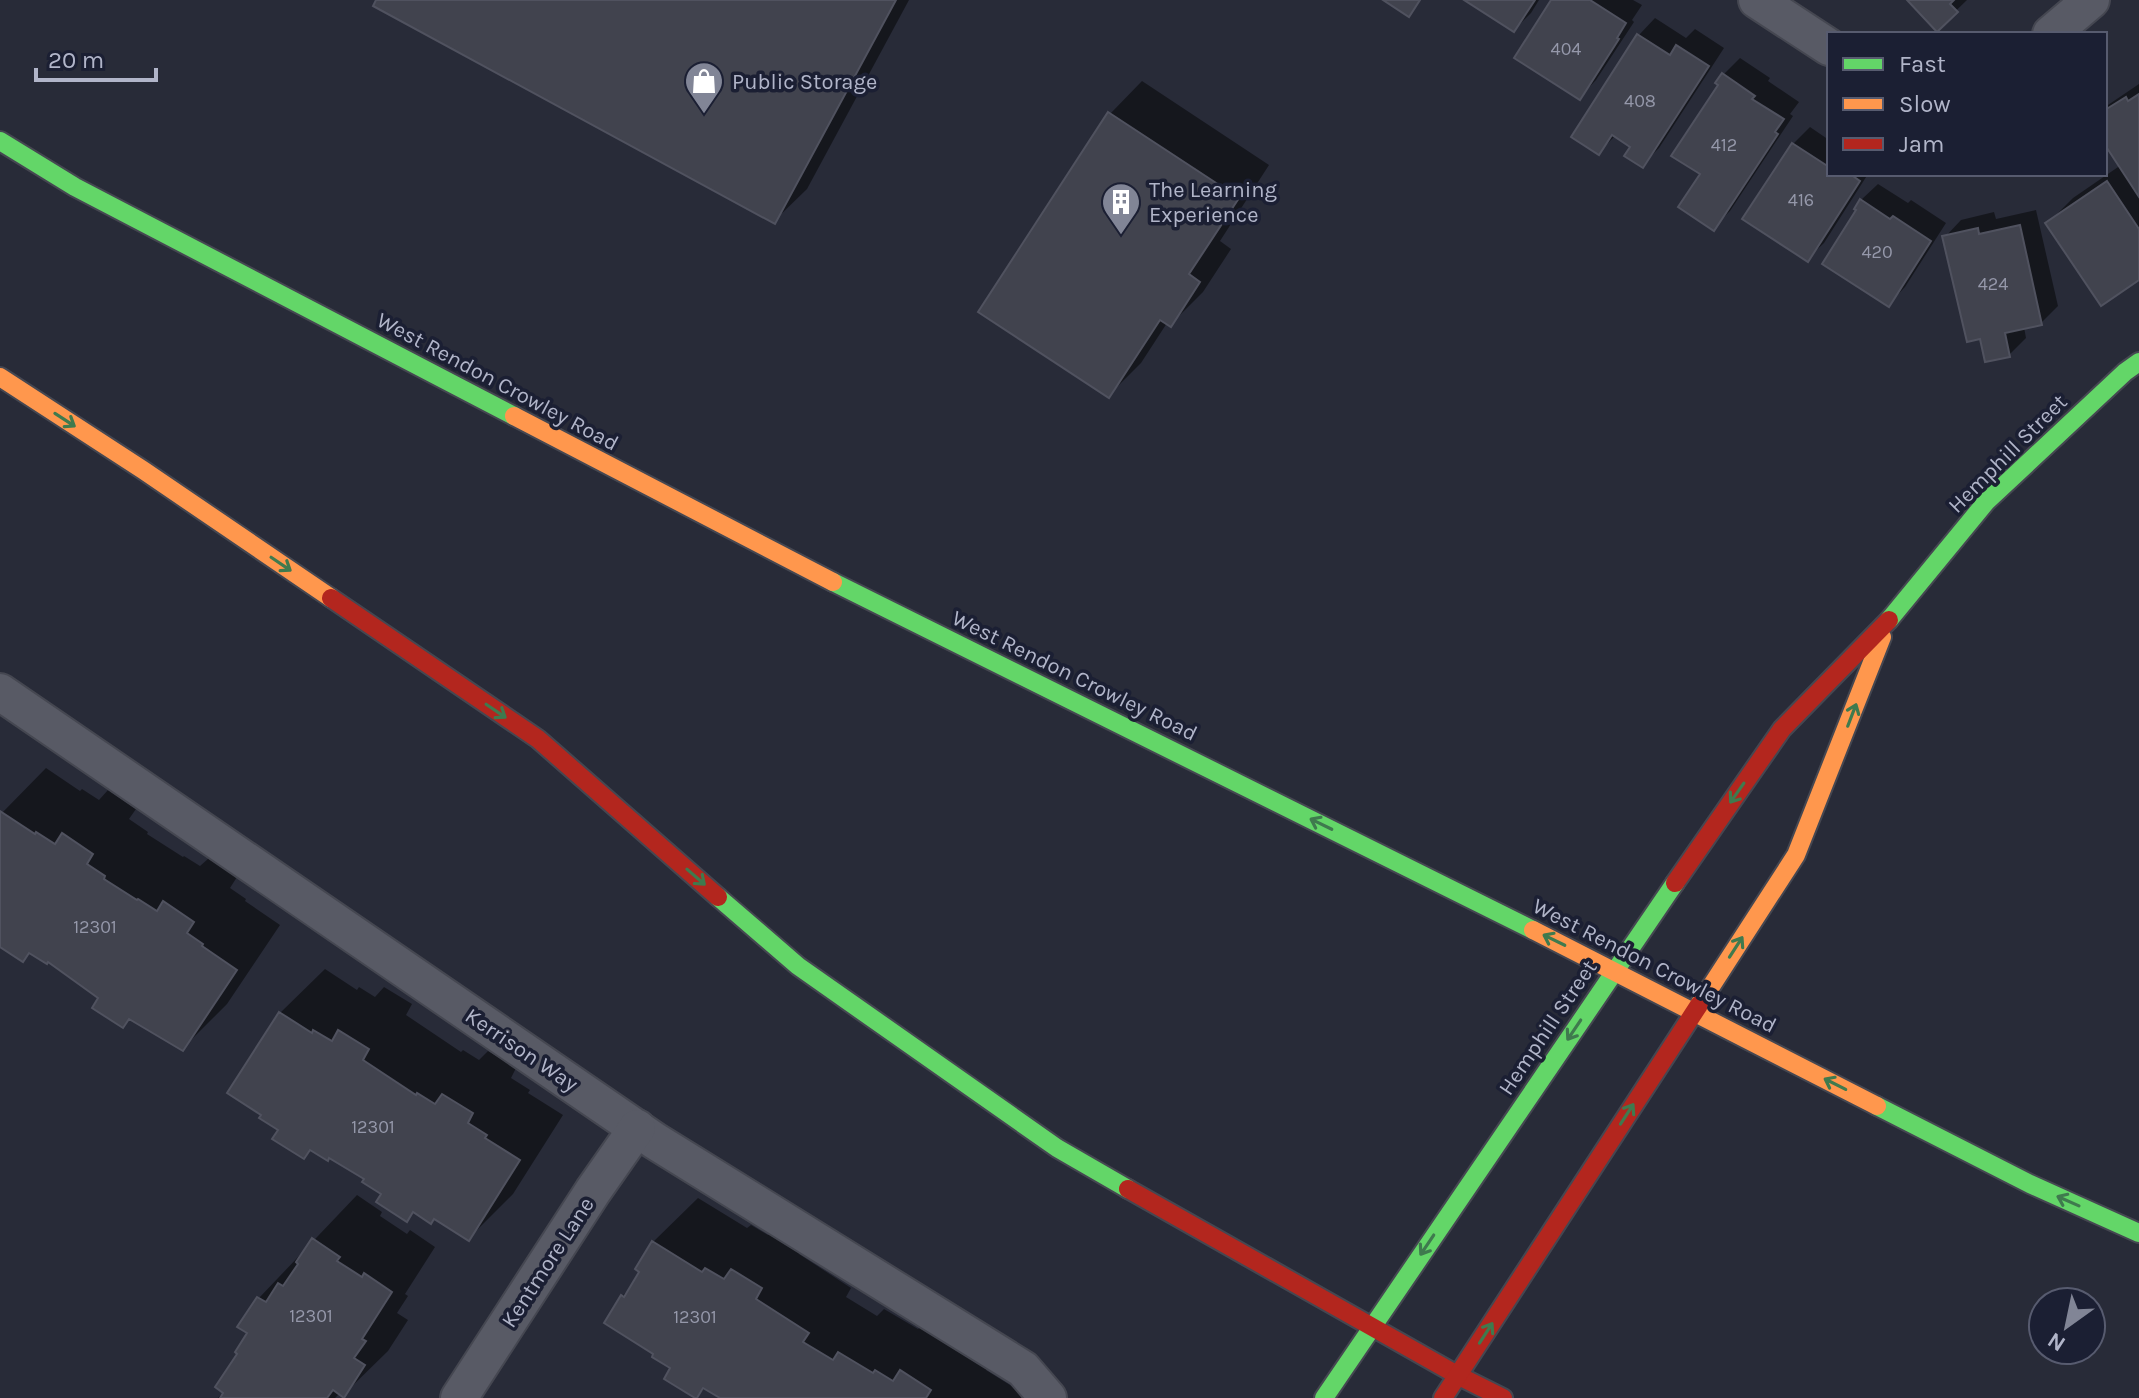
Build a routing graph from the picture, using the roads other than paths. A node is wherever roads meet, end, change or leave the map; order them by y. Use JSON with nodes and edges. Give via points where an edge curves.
{"nodes":[{"id":1,"x":1757,"y":0,"type":"edge"},
{"id":2,"x":2091,"y":0,"type":"edge"},
{"id":3,"x":2053,"y":32,"type":"edge"},
{"id":4,"x":1827,"y":46,"type":"edge"},
{"id":5,"x":0,"y":141,"type":"edge"},
{"id":6,"x":2139,"y":362,"type":"edge"},
{"id":7,"x":0,"y":377,"type":"edge"},
{"id":8,"x":1887,"y":623,"type":"junction"},
{"id":9,"x":0,"y":692,"type":"edge"},
{"id":10,"x":1615,"y":970,"type":"junction"},
{"id":11,"x":1693,"y":1012,"type":"junction"},
{"id":12,"x":637,"y":1128,"type":"junction"},
{"id":13,"x":2139,"y":1233,"type":"edge"},
{"id":14,"x":1371,"y":1326,"type":"junction"},
{"id":15,"x":1459,"y":1376,"type":"junction"},
{"id":16,"x":459,"y":1398,"type":"edge"},
{"id":17,"x":1048,"y":1398,"type":"edge"},
{"id":18,"x":1324,"y":1398,"type":"edge"},
{"id":19,"x":1443,"y":1398,"type":"edge"},
{"id":20,"x":1503,"y":1398,"type":"edge"}],
"edges":[{"from":1,"to":4,"type":"street"},
{"from":2,"to":3,"type":"street"},
{"from":10,"to":5,"type":"main road","name":"West Rendon Crowley Road","one_way":true,"via":[[838,585],[75,187]]},
{"from":6,"to":8,"type":"main road","name":"Hemphill Street","via":[[1986,502]]},
{"from":7,"to":14,"type":"main road","one_way":true,"via":[[538,739],[798,966],[1057,1148]]},
{"from":8,"to":10,"type":"main road","name":"Hemphill Street","one_way":true,"via":[[1782,729]]},
{"from":11,"to":8,"type":"main road","name":"Hemphill Street","one_way":true,"via":[[1796,855]]},
{"from":9,"to":12,"type":"street","name":"Kerrison Way"},
{"from":10,"to":11,"type":"main road","name":"West Rendon Crowley Road"},
{"from":10,"to":14,"type":"main road","name":"Hemphill Street","one_way":true},
{"from":13,"to":11,"type":"main road","name":"West Rendon Crowley Road","one_way":true,"via":[[2030,1184]]},
{"from":15,"to":11,"type":"main road","name":"Hemphill Street","one_way":true},
{"from":12,"to":16,"type":"street","name":"Kentmore Lane"},
{"from":12,"to":17,"type":"street","name":"Kerrison Way","via":[[1023,1369]]},
{"from":14,"to":15,"type":"main road"},
{"from":14,"to":18,"type":"main road","name":"Hemphill Street"},
{"from":15,"to":19,"type":"main road","name":"Hemphill Street"},
{"from":15,"to":20,"type":"main road"}]}
